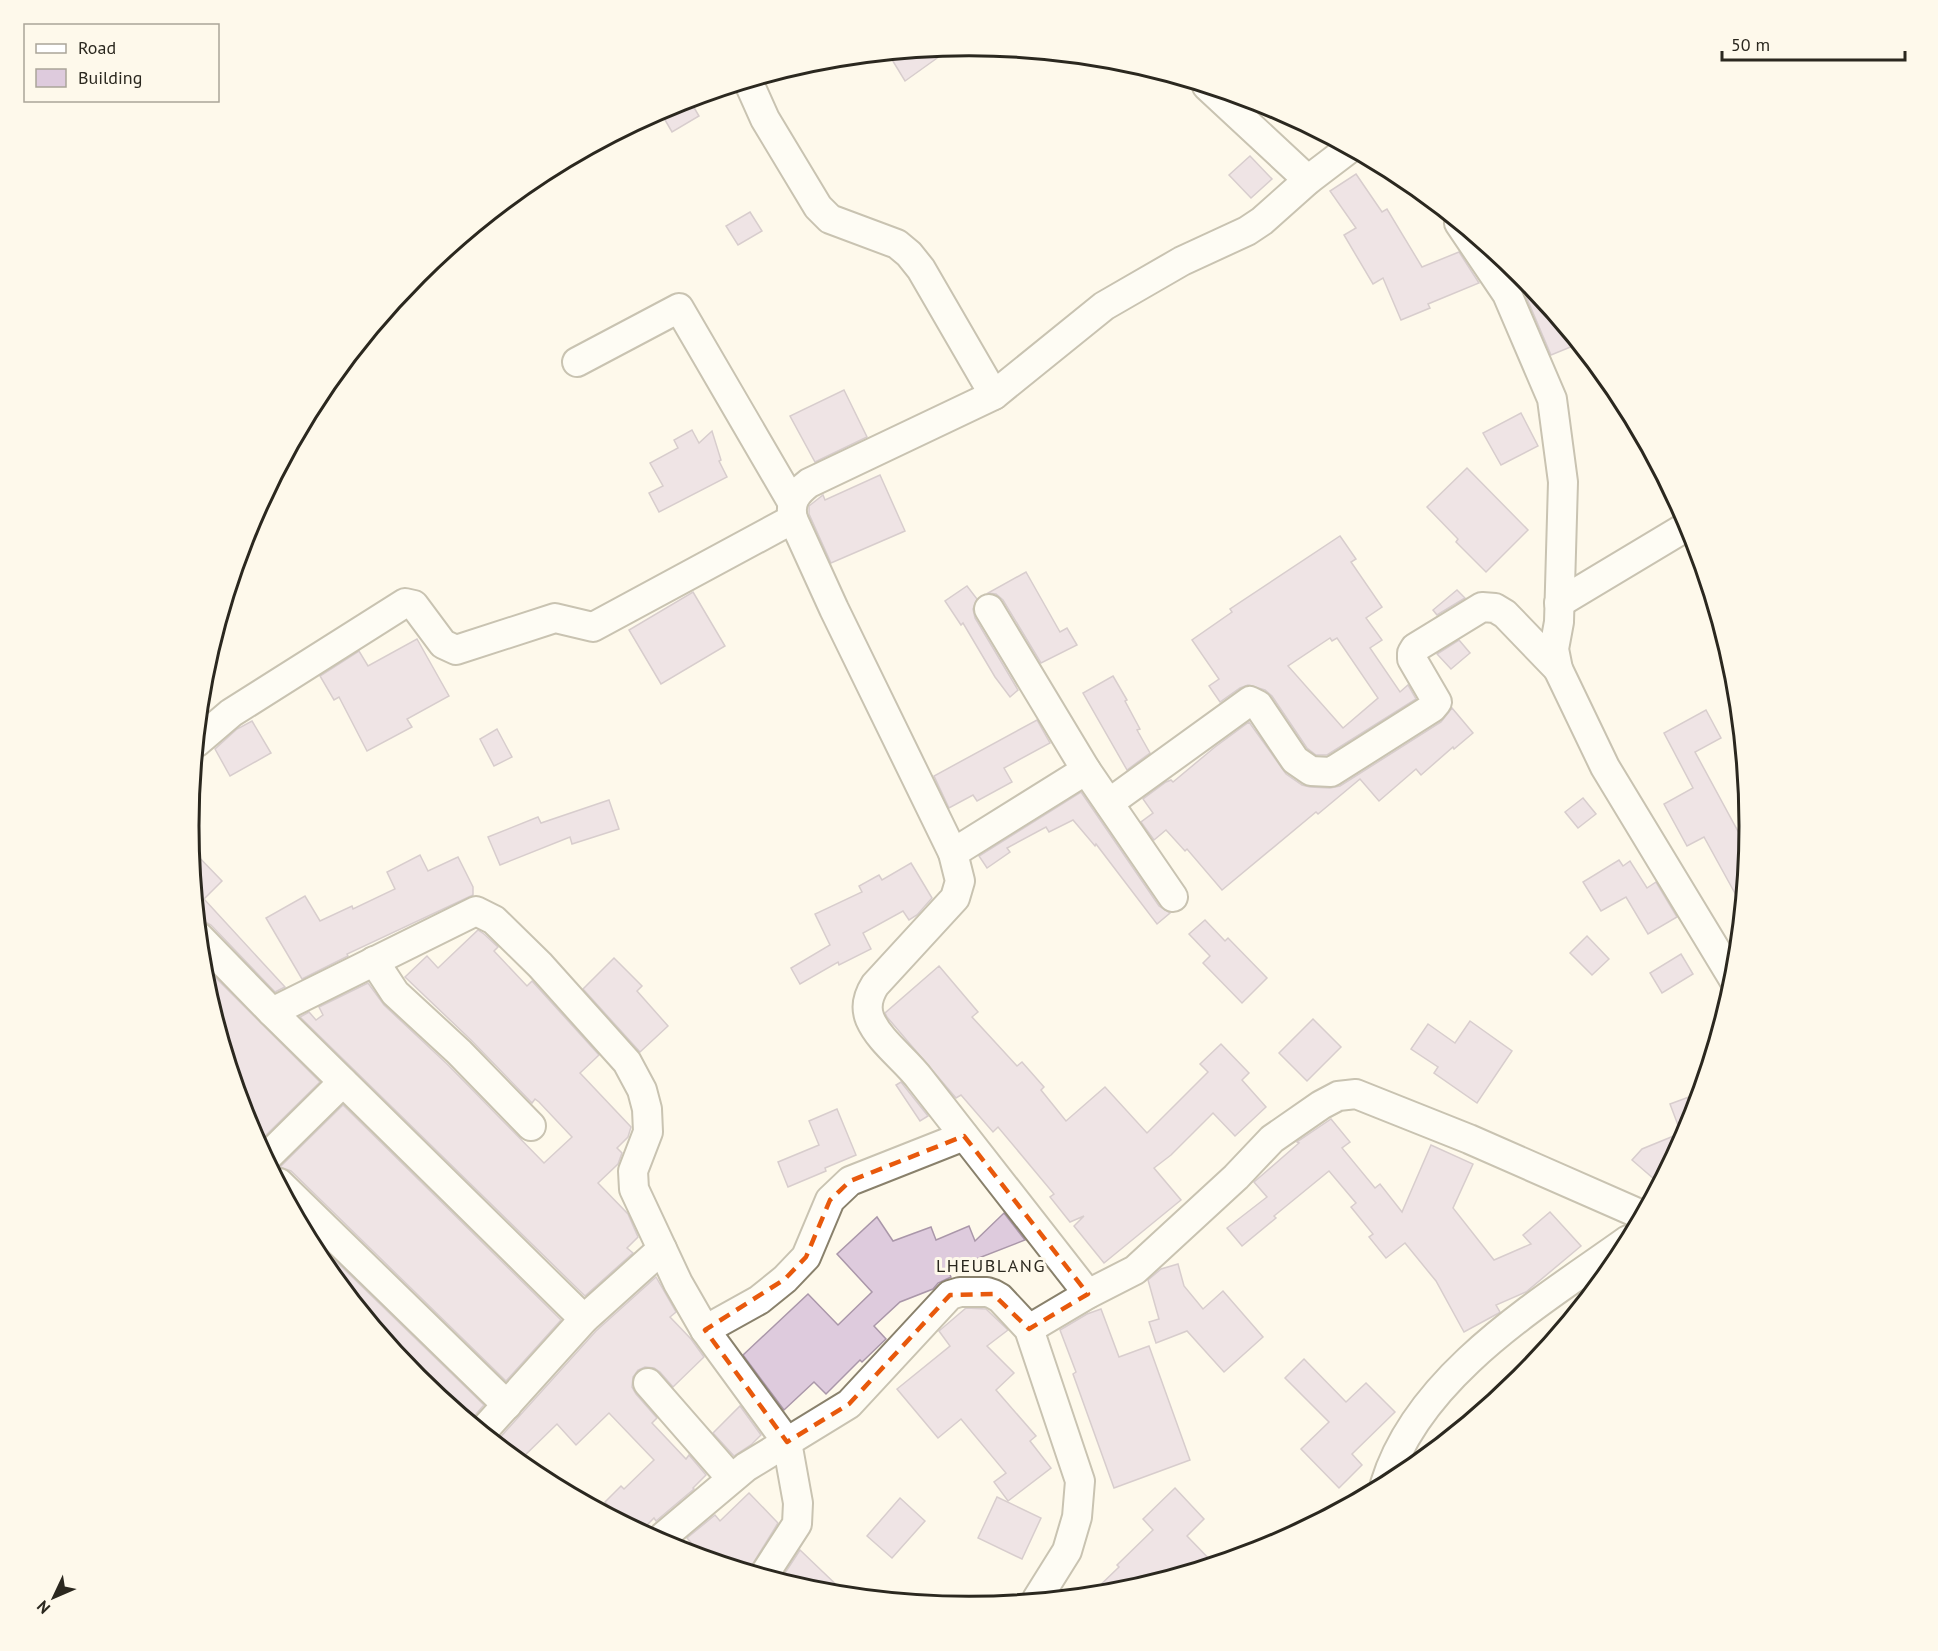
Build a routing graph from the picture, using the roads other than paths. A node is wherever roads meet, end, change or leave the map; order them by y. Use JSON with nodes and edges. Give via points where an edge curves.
{"nodes":[{"id":1,"x":751,"y":87,"type":"edge"},
{"id":2,"x":1218,"y":96,"type":"edge"},
{"id":3,"x":1343,"y":153,"type":"edge"},
{"id":4,"x":1308,"y":180,"type":"junction"},
{"id":5,"x":1473,"y":244,"type":"edge"},
{"id":6,"x":577,"y":362,"type":"dead end"},
{"id":7,"x":994,"y":395,"type":"junction"},
{"id":8,"x":792,"y":510,"type":"junction"},
{"id":9,"x":1680,"y":532,"type":"edge"},
{"id":10,"x":989,"y":609,"type":"dead end"},
{"id":11,"x":1557,"y":636,"type":"junction"},
{"id":12,"x":205,"y":735,"type":"edge"},
{"id":13,"x":1086,"y":770,"type":"junction"},
{"id":14,"x":1108,"y":803,"type":"junction"},
{"id":15,"x":953,"y":853,"type":"junction"},
{"id":16,"x":1173,"y":897,"type":"dead end"},
{"id":17,"x":209,"y":947,"type":"edge"},
{"id":18,"x":374,"y":961,"type":"junction"},
{"id":19,"x":1726,"y":966,"type":"edge"},
{"id":20,"x":272,"y":1012,"type":"junction"},
{"id":21,"x":343,"y":1082,"type":"junction"},
{"id":22,"x":531,"y":1126,"type":"dead end"},
{"id":23,"x":964,"y":1136,"type":"junction"},
{"id":24,"x":272,"y":1152,"type":"edge"},
{"id":25,"x":297,"y":1200,"type":"edge"},
{"id":26,"x":1635,"y":1212,"type":"edge"},
{"id":27,"x":662,"y":1249,"type":"junction"},
{"id":28,"x":1608,"y":1254,"type":"edge"},
{"id":29,"x":1088,"y":1294,"type":"junction"},
{"id":30,"x":584,"y":1319,"type":"junction"},
{"id":31,"x":1029,"y":1329,"type":"junction"},
{"id":32,"x":705,"y":1330,"type":"junction"},
{"id":33,"x":648,"y":1383,"type":"dead end"},
{"id":34,"x":507,"y":1405,"type":"junction"},
{"id":35,"x":488,"y":1426,"type":"edge"},
{"id":36,"x":787,"y":1442,"type":"junction"},
{"id":37,"x":1389,"y":1471,"type":"edge"},
{"id":38,"x":731,"y":1478,"type":"junction"},
{"id":39,"x":667,"y":1534,"type":"edge"},
{"id":40,"x":768,"y":1568,"type":"edge"},
{"id":41,"x":1042,"y":1592,"type":"edge"}],
"edges":[{"from":1,"to":7,"type":"street","via":[[765,119],[818,207],[830,219],[897,244],[909,254]]},
{"from":2,"to":4,"type":"street"},
{"from":3,"to":4,"type":"street"},
{"from":4,"to":7,"type":"street","via":[[1247,231],[1182,261],[1104,306]]},
{"from":5,"to":11,"type":"street","via":[[1507,294],[1552,399],[1563,482]]},
{"from":6,"to":8,"type":"street","via":[[680,308]]},
{"from":7,"to":8,"type":"street","via":[[809,483],[802,488]]},
{"from":8,"to":12,"type":"street","via":[[593,627],[555,618],[456,650],[443,644],[414,605],[405,603],[231,713]]},
{"from":8,"to":15,"type":"street","via":[[840,620]]},
{"from":9,"to":11,"type":"street"},
{"from":10,"to":13,"type":"street"},
{"from":11,"to":14,"type":"street","via":[[1495,608],[1482,607],[1412,653],[1437,702],[1432,708],[1331,772],[1311,771],[1295,760],[1258,705],[1250,701]]},
{"from":11,"to":19,"type":"street","via":[[1605,766]]},
{"from":13,"to":14,"type":"street"},
{"from":13,"to":15,"type":"street"},
{"from":14,"to":16,"type":"street"},
{"from":15,"to":23,"type":"street","via":[[960,881],[955,898],[875,985],[867,1007],[877,1031]]},
{"from":17,"to":20,"type":"street"},
{"from":18,"to":20,"type":"street"},
{"from":18,"to":22,"type":"street","via":[[395,993]]},
{"from":18,"to":27,"type":"street","via":[[476,911],[494,920],[540,965],[627,1062],[642,1090],[648,1132],[633,1171],[634,1189]]},
{"from":20,"to":21,"type":"street"},
{"from":21,"to":24,"type":"street"},
{"from":21,"to":30,"type":"street"},
{"from":23,"to":29,"type":"street"},
{"from":23,"to":32,"type":"street","via":[[850,1181],[830,1200],[806,1257],[785,1279],[759,1300]]},
{"from":25,"to":34,"type":"street"},
{"from":26,"to":29,"type":"street","via":[[1469,1139],[1356,1094],[1347,1094],[1321,1105],[1272,1139],[1135,1270]]},
{"from":27,"to":30,"type":"street"},
{"from":27,"to":32,"type":"street"},
{"from":28,"to":37,"type":"street","via":[[1493,1337],[1432,1399],[1407,1434]]},
{"from":29,"to":31,"type":"street"},
{"from":30,"to":34,"type":"street"},
{"from":31,"to":36,"type":"street","via":[[993,1294],[950,1295],[849,1404]]},
{"from":31,"to":41,"type":"street","via":[[1080,1481],[1077,1517],[1067,1551]]},
{"from":32,"to":36,"type":"street"},
{"from":33,"to":38,"type":"street"},
{"from":34,"to":35,"type":"street"},
{"from":36,"to":38,"type":"street"},
{"from":36,"to":40,"type":"street","via":[[798,1503],[797,1524]]},
{"from":38,"to":39,"type":"street"}]}
